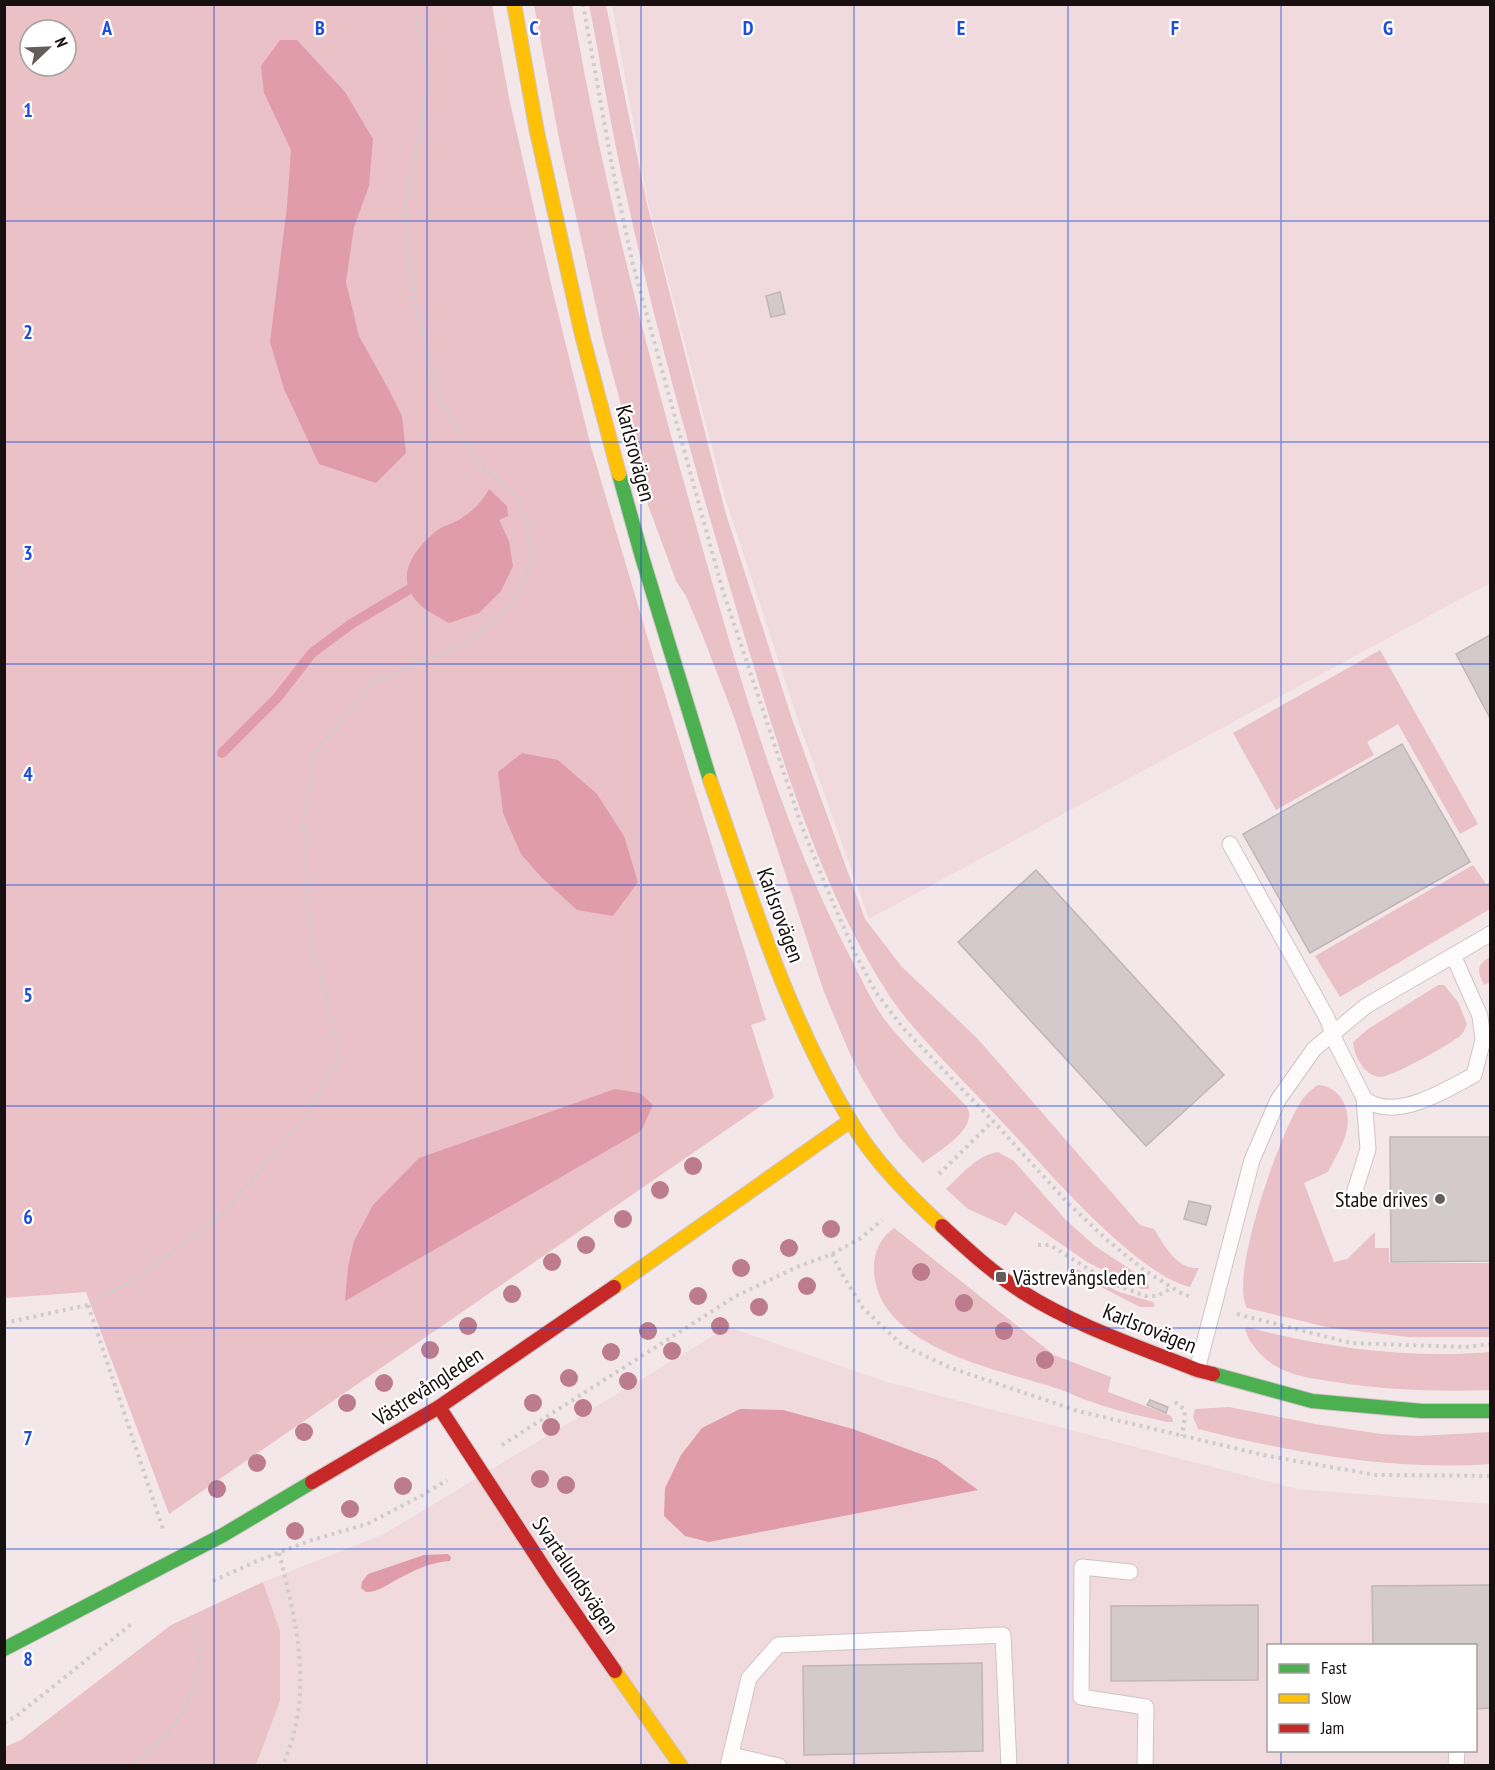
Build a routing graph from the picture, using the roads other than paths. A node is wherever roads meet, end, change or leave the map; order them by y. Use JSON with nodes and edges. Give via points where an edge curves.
{"nodes":[{"id":1,"x":514,"y":4,"type":"edge"},
{"id":2,"x":1230,"y":844,"type":"dead end"},
{"id":3,"x":1491,"y":934,"type":"edge"},
{"id":4,"x":1453,"y":955,"type":"junction"},
{"id":5,"x":1333,"y":1033,"type":"junction"},
{"id":6,"x":1364,"y":1098,"type":"junction"},
{"id":7,"x":850,"y":1121,"type":"junction"},
{"id":8,"x":1353,"y":1197,"type":"dead end"},
{"id":9,"x":1197,"y":1370,"type":"junction"},
{"id":10,"x":439,"y":1407,"type":"junction"},
{"id":11,"x":1491,"y":1411,"type":"edge"},
{"id":12,"x":1130,"y":1572,"type":"dead end"},
{"id":13,"x":4,"y":1649,"type":"edge"},
{"id":14,"x":730,"y":1760,"type":"edge"},
{"id":15,"x":681,"y":1766,"type":"edge"},
{"id":16,"x":779,"y":1766,"type":"edge"},
{"id":17,"x":1009,"y":1766,"type":"edge"},
{"id":18,"x":1145,"y":1766,"type":"edge"}],
"edges":[{"from":1,"to":7,"type":"street","name":"Karlsrovägen","via":[[537,132],[582,335],[642,557],[694,729],[769,946],[809,1042]]},
{"from":2,"to":5,"type":"lane"},
{"from":3,"to":4,"type":"lane"},
{"from":4,"to":5,"type":"lane","via":[[1366,1006]]},
{"from":4,"to":6,"type":"lane","via":[[1480,1016],[1483,1041],[1474,1075],[1435,1096],[1400,1107],[1377,1106]]},
{"from":5,"to":6,"type":"lane"},
{"from":5,"to":9,"type":"lane","via":[[1314,1050],[1278,1100],[1252,1160]]},
{"from":6,"to":8,"type":"lane","via":[[1368,1149]]},
{"from":7,"to":9,"type":"street","name":"Karlsrovägen","via":[[917,1203],[1001,1277],[1086,1325]]},
{"from":7,"to":10,"type":"street","name":"Västrevångleden"},
{"from":9,"to":11,"type":"street","name":"Karlsrovägen","via":[[1312,1401],[1422,1411]]},
{"from":10,"to":13,"type":"street","name":"Västrevångleden","via":[[223,1535]]},
{"from":10,"to":15,"type":"street","name":"Svartalundsvägen","via":[[552,1580]]},
{"from":12,"to":18,"type":"lane","via":[[1083,1567],[1081,1697],[1146,1707]]},
{"from":14,"to":16,"type":"lane"},
{"from":14,"to":17,"type":"lane","via":[[750,1678],[778,1645],[1002,1635]]}]}
